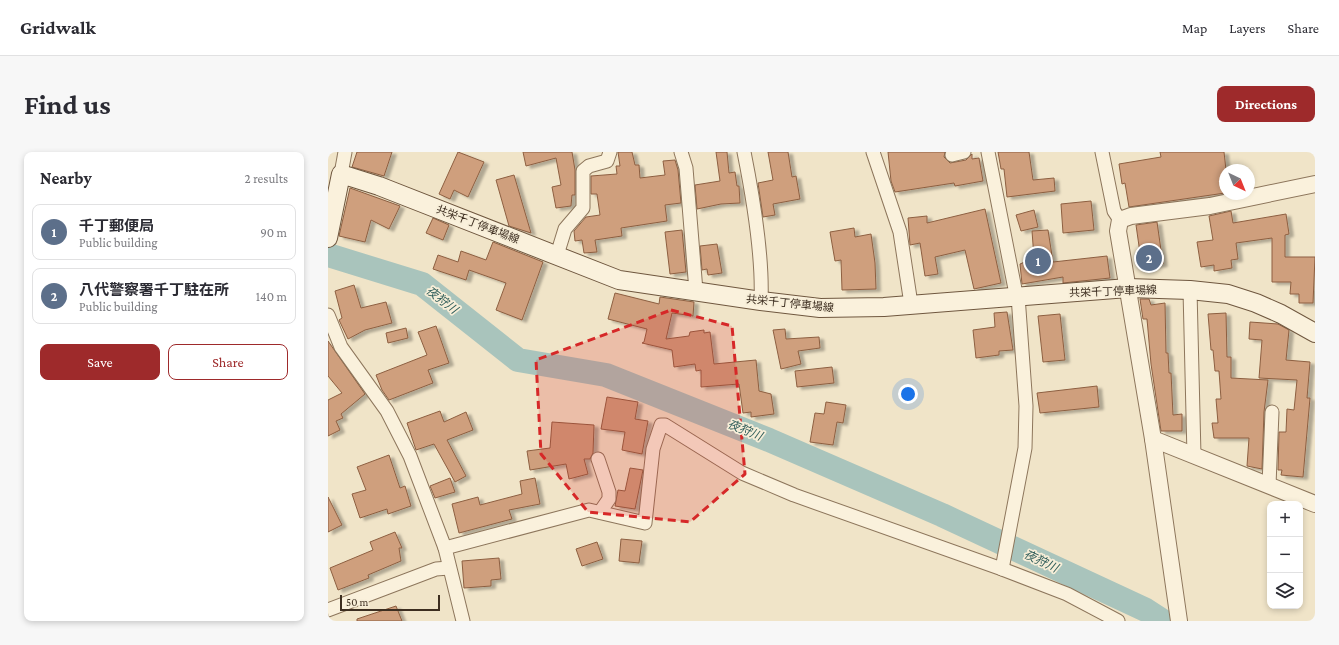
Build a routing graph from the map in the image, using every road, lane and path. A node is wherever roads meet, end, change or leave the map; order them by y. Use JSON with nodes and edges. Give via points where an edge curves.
{"nodes":[{"id":1,"x":345,"y":152,"type":"edge"},
{"id":2,"x":610,"y":152,"type":"edge"},
{"id":3,"x":681,"y":152,"type":"edge"},
{"id":4,"x":744,"y":152,"type":"edge"},
{"id":5,"x":873,"y":152,"type":"edge"},
{"id":6,"x":988,"y":152,"type":"edge"},
{"id":7,"x":1102,"y":152,"type":"edge"},
{"id":8,"x":341,"y":174,"type":"junction"},
{"id":9,"x":1315,"y":184,"type":"edge"},
{"id":10,"x":333,"y":193,"type":"edge"},
{"id":11,"x":1120,"y":220,"type":"junction"},
{"id":12,"x":328,"y":237,"type":"edge"},
{"id":13,"x":557,"y":256,"type":"junction"},
{"id":14,"x":1128,"y":288,"type":"junction"},
{"id":15,"x":1190,"y":290,"type":"junction"},
{"id":16,"x":696,"y":291,"type":"junction"},
{"id":17,"x":1018,"y":296,"type":"junction"},
{"id":18,"x":761,"y":301,"type":"junction"},
{"id":19,"x":911,"y":304,"type":"junction"},
{"id":20,"x":328,"y":315,"type":"edge"},
{"id":21,"x":1315,"y":333,"type":"edge"},
{"id":22,"x":1272,"y":412,"type":"dead end"},
{"id":23,"x":1152,"y":439,"type":"junction"},
{"id":24,"x":1194,"y":456,"type":"junction"},
{"id":25,"x":598,"y":460,"type":"dead end"},
{"id":26,"x":1269,"y":485,"type":"junction"},
{"id":27,"x":1315,"y":504,"type":"edge"},
{"id":28,"x":600,"y":512,"type":"junction"},
{"id":29,"x":445,"y":548,"type":"junction"},
{"id":30,"x":1002,"y":567,"type":"junction"},
{"id":31,"x":449,"y":568,"type":"junction"},
{"id":32,"x":329,"y":606,"type":"edge"},
{"id":33,"x":462,"y":621,"type":"edge"},
{"id":34,"x":1118,"y":621,"type":"edge"},
{"id":35,"x":1179,"y":621,"type":"edge"}],
"edges":[{"from":1,"to":8,"type":"street"},
{"from":2,"to":13,"type":"street","via":[[607,161],[589,166],[582,171],[583,208],[564,229]]},
{"from":3,"to":16,"type":"street","via":[[686,168]]},
{"from":4,"to":18,"type":"street","via":[[751,188],[762,284]]},
{"from":5,"to":19,"type":"street","via":[[900,232]]},
{"from":6,"to":17,"type":"street"},
{"from":7,"to":11,"type":"street","via":[[1114,211]]},
{"from":8,"to":10,"type":"main road"},
{"from":8,"to":13,"type":"main road","name":"共栄千丁停車場線","via":[[379,186]]},
{"from":9,"to":11,"type":"street","via":[[1210,206],[1131,216]]},
{"from":10,"to":12,"type":"main road"},
{"from":11,"to":14,"type":"street","via":[[1118,231]]},
{"from":13,"to":16,"type":"main road","name":"共栄千丁停車場線","via":[[619,280]]},
{"from":14,"to":15,"type":"main road","name":"共栄千丁停車場線"},
{"from":14,"to":17,"type":"main road","name":"共栄千丁停車場線"},
{"from":14,"to":23,"type":"street"},
{"from":15,"to":21,"type":"main road","name":"共栄千丁停車場線","via":[[1228,294],[1256,303]]},
{"from":15,"to":24,"type":"street"},
{"from":16,"to":18,"type":"main road","name":"共栄千丁停車場線"},
{"from":17,"to":19,"type":"main road","name":"共栄千丁停車場線"},
{"from":17,"to":30,"type":"street","via":[[1026,406],[1025,448]]},
{"from":18,"to":19,"type":"main road","name":"共栄千丁停車場線","via":[[820,308]]},
{"from":20,"to":29,"type":"street","via":[[341,347],[387,411],[410,456]]},
{"from":22,"to":26,"type":"street"},
{"from":23,"to":24,"type":"street"},
{"from":23,"to":35,"type":"street"},
{"from":24,"to":26,"type":"street"},
{"from":25,"to":28,"type":"street","via":[[609,492],[609,499]]},
{"from":26,"to":27,"type":"street"},
{"from":28,"to":29,"type":"street","via":[[589,510]]},
{"from":28,"to":30,"type":"street","via":[[645,523],[653,449],[661,425],[665,424],[742,474],[794,495]]},
{"from":29,"to":31,"type":"street"},
{"from":30,"to":34,"type":"street","via":[[1067,594]]},
{"from":31,"to":32,"type":"street","via":[[436,570]]},
{"from":31,"to":33,"type":"street"}]}
